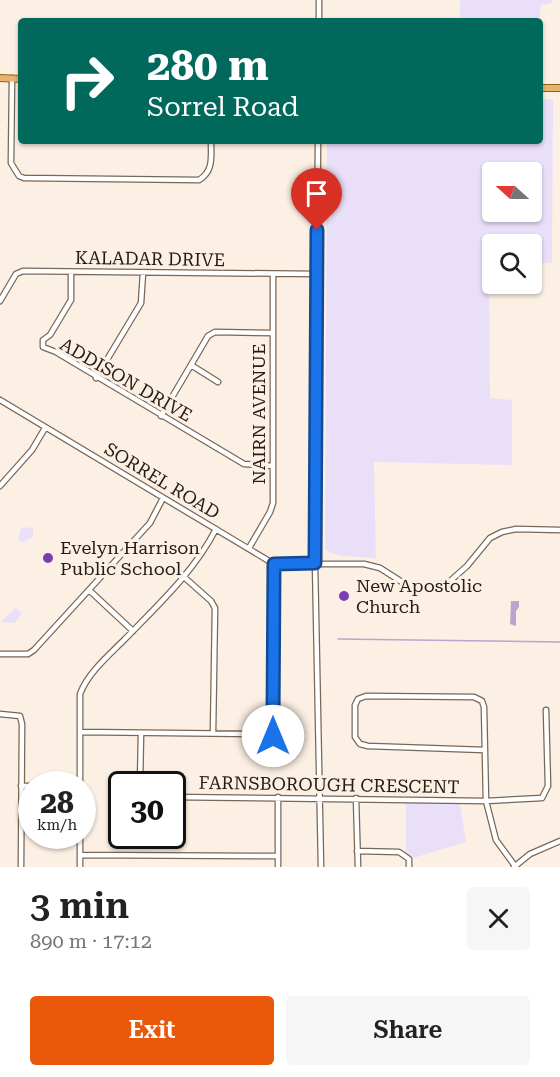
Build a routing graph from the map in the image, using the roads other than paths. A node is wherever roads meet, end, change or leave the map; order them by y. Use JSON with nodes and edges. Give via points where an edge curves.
{"nodes":[{"id":1,"x":319,"y":0,"type":"edge"},
{"id":2,"x":319,"y":18,"type":"edge"},
{"id":3,"x":0,"y":78,"type":"edge"},
{"id":4,"x":12,"y":78,"type":"junction"},
{"id":5,"x":18,"y":79,"type":"edge"},
{"id":6,"x":543,"y":88,"type":"edge"},
{"id":7,"x":560,"y":88,"type":"edge"},
{"id":8,"x":211,"y":144,"type":"edge"},
{"id":9,"x":318,"y":144,"type":"edge"},
{"id":10,"x":71,"y":272,"type":"junction"},
{"id":11,"x":143,"y":273,"type":"junction"},
{"id":12,"x":273,"y":274,"type":"junction"},
{"id":13,"x":316,"y":274,"type":"junction"},
{"id":14,"x":0,"y":301,"type":"edge"},
{"id":15,"x":273,"y":333,"type":"junction"},
{"id":16,"x":191,"y":365,"type":"junction"},
{"id":17,"x":96,"y":378,"type":"junction"},
{"id":18,"x":218,"y":382,"type":"dead end"},
{"id":19,"x":0,"y":400,"type":"edge"},
{"id":20,"x":160,"y":416,"type":"junction"},
{"id":21,"x":45,"y":428,"type":"junction"},
{"id":22,"x":273,"y":466,"type":"junction"},
{"id":23,"x":0,"y":486,"type":"edge"},
{"id":24,"x":163,"y":498,"type":"junction"},
{"id":25,"x":216,"y":529,"type":"junction"},
{"id":26,"x":560,"y":530,"type":"edge"},
{"id":27,"x":249,"y":549,"type":"junction"},
{"id":28,"x":315,"y":563,"type":"junction"},
{"id":29,"x":274,"y":564,"type":"junction"},
{"id":30,"x":184,"y":577,"type":"junction"},
{"id":31,"x":89,"y":590,"type":"junction"},
{"id":32,"x":133,"y":631,"type":"junction"},
{"id":33,"x":0,"y":654,"type":"edge"},
{"id":34,"x":546,"y":710,"type":"dead end"},
{"id":35,"x":0,"y":714,"type":"edge"},
{"id":36,"x":80,"y":732,"type":"junction"},
{"id":37,"x":141,"y":733,"type":"junction"},
{"id":38,"x":213,"y":733,"type":"junction"},
{"id":39,"x":485,"y":750,"type":"junction"},
{"id":40,"x":21,"y":771,"type":"edge"},
{"id":41,"x":80,"y":771,"type":"edge"},
{"id":42,"x":140,"y":771,"type":"edge"},
{"id":43,"x":186,"y":796,"type":"edge"},
{"id":44,"x":278,"y":797,"type":"junction"},
{"id":45,"x":320,"y":798,"type":"junction"},
{"id":46,"x":356,"y":798,"type":"junction"},
{"id":47,"x":486,"y":801,"type":"junction"},
{"id":48,"x":560,"y":841,"type":"edge"},
{"id":49,"x":21,"y":849,"type":"edge"},
{"id":50,"x":80,"y":849,"type":"edge"},
{"id":51,"x":357,"y":851,"type":"junction"},
{"id":52,"x":80,"y":855,"type":"junction"},
{"id":53,"x":278,"y":856,"type":"junction"},
{"id":54,"x":515,"y":866,"type":"edge"},
{"id":55,"x":21,"y":867,"type":"edge"},
{"id":56,"x":80,"y":867,"type":"edge"},
{"id":57,"x":278,"y":867,"type":"edge"},
{"id":58,"x":321,"y":867,"type":"edge"},
{"id":59,"x":358,"y":867,"type":"edge"},
{"id":60,"x":409,"y":867,"type":"edge"}],
"edges":[{"from":1,"to":2,"type":"street"},
{"from":3,"to":4,"type":"main road"},
{"from":4,"to":5,"type":"main road"},
{"from":4,"to":8,"type":"street","via":[[11,163],[24,178],[199,180],[210,169]]},
{"from":6,"to":7,"type":"main road"},
{"from":9,"to":13,"type":"street"},
{"from":10,"to":11,"type":"street","name":"KALADAR DRIVE"},
{"from":10,"to":14,"type":"street","name":"KALADAR DRIVE","via":[[23,271],[16,274]]},
{"from":10,"to":17,"type":"street","name":"ADDISON DRIVE","via":[[71,300],[43,340],[43,346]]},
{"from":11,"to":12,"type":"street","name":"KALADAR DRIVE"},
{"from":11,"to":17,"type":"street","via":[[141,303]]},
{"from":12,"to":13,"type":"street","name":"KALADAR DRIVE"},
{"from":12,"to":15,"type":"street","name":"NAIRN AVENUE"},
{"from":13,"to":28,"type":"street"},
{"from":15,"to":16,"type":"street","via":[[215,332],[208,336]]},
{"from":15,"to":22,"type":"street","name":"NAIRN AVENUE"},
{"from":16,"to":18,"type":"street"},
{"from":16,"to":20,"type":"street"},
{"from":17,"to":20,"type":"street","name":"ADDISON DRIVE"},
{"from":19,"to":21,"type":"street","name":"SORREL ROAD"},
{"from":20,"to":22,"type":"street","name":"ADDISON DRIVE","via":[[244,464]]},
{"from":21,"to":23,"type":"street","via":[[32,450]]},
{"from":21,"to":24,"type":"street","name":"SORREL ROAD"},
{"from":22,"to":27,"type":"street","name":"NAIRN AVENUE","via":[[273,503]]},
{"from":24,"to":25,"type":"street","name":"SORREL ROAD"},
{"from":24,"to":31,"type":"street","via":[[150,523]]},
{"from":25,"to":27,"type":"street","name":"SORREL ROAD"},
{"from":25,"to":30,"type":"street"},
{"from":26,"to":28,"type":"street","via":[[502,532],[490,538],[449,582],[428,587],[405,584],[380,568],[364,564]]},
{"from":27,"to":29,"type":"street","name":"SORREL ROAD"},
{"from":28,"to":29,"type":"street"},
{"from":28,"to":45,"type":"street"},
{"from":29,"to":38,"type":"street","via":[[273,736]]},
{"from":30,"to":32,"type":"street"},
{"from":30,"to":38,"type":"street","via":[[215,608]]},
{"from":31,"to":32,"type":"street"},
{"from":31,"to":33,"type":"street","via":[[34,650],[28,654]]},
{"from":32,"to":36,"type":"street","via":[[83,687]]},
{"from":34,"to":47,"type":"street","name":"FARNSBOROUGH CRESCENT","via":[[545,794],[537,799]]},
{"from":35,"to":40,"type":"street","via":[[20,716]]},
{"from":36,"to":37,"type":"street"},
{"from":36,"to":41,"type":"street"},
{"from":37,"to":38,"type":"street"},
{"from":37,"to":42,"type":"street"},
{"from":39,"to":39,"type":"street","via":[[484,707],[474,697],[358,699],[355,737],[360,744]]},
{"from":39,"to":47,"type":"street"},
{"from":43,"to":44,"type":"street","name":"FARNSBOROUGH CRESCENT"},
{"from":44,"to":45,"type":"street","name":"FARNSBOROUGH CRESCENT"},
{"from":44,"to":53,"type":"street"},
{"from":45,"to":46,"type":"street","name":"FARNSBOROUGH CRESCENT"},
{"from":45,"to":58,"type":"street"},
{"from":46,"to":47,"type":"street","name":"FARNSBOROUGH CRESCENT"},
{"from":46,"to":51,"type":"street"},
{"from":47,"to":54,"type":"street","via":[[496,840]]},
{"from":48,"to":54,"type":"street","via":[[530,854]]},
{"from":49,"to":55,"type":"street"},
{"from":50,"to":52,"type":"street"},
{"from":51,"to":59,"type":"street"},
{"from":51,"to":60,"type":"street","via":[[399,852],[409,859]]},
{"from":52,"to":53,"type":"street"},
{"from":52,"to":56,"type":"street"},
{"from":53,"to":57,"type":"street"}]}
